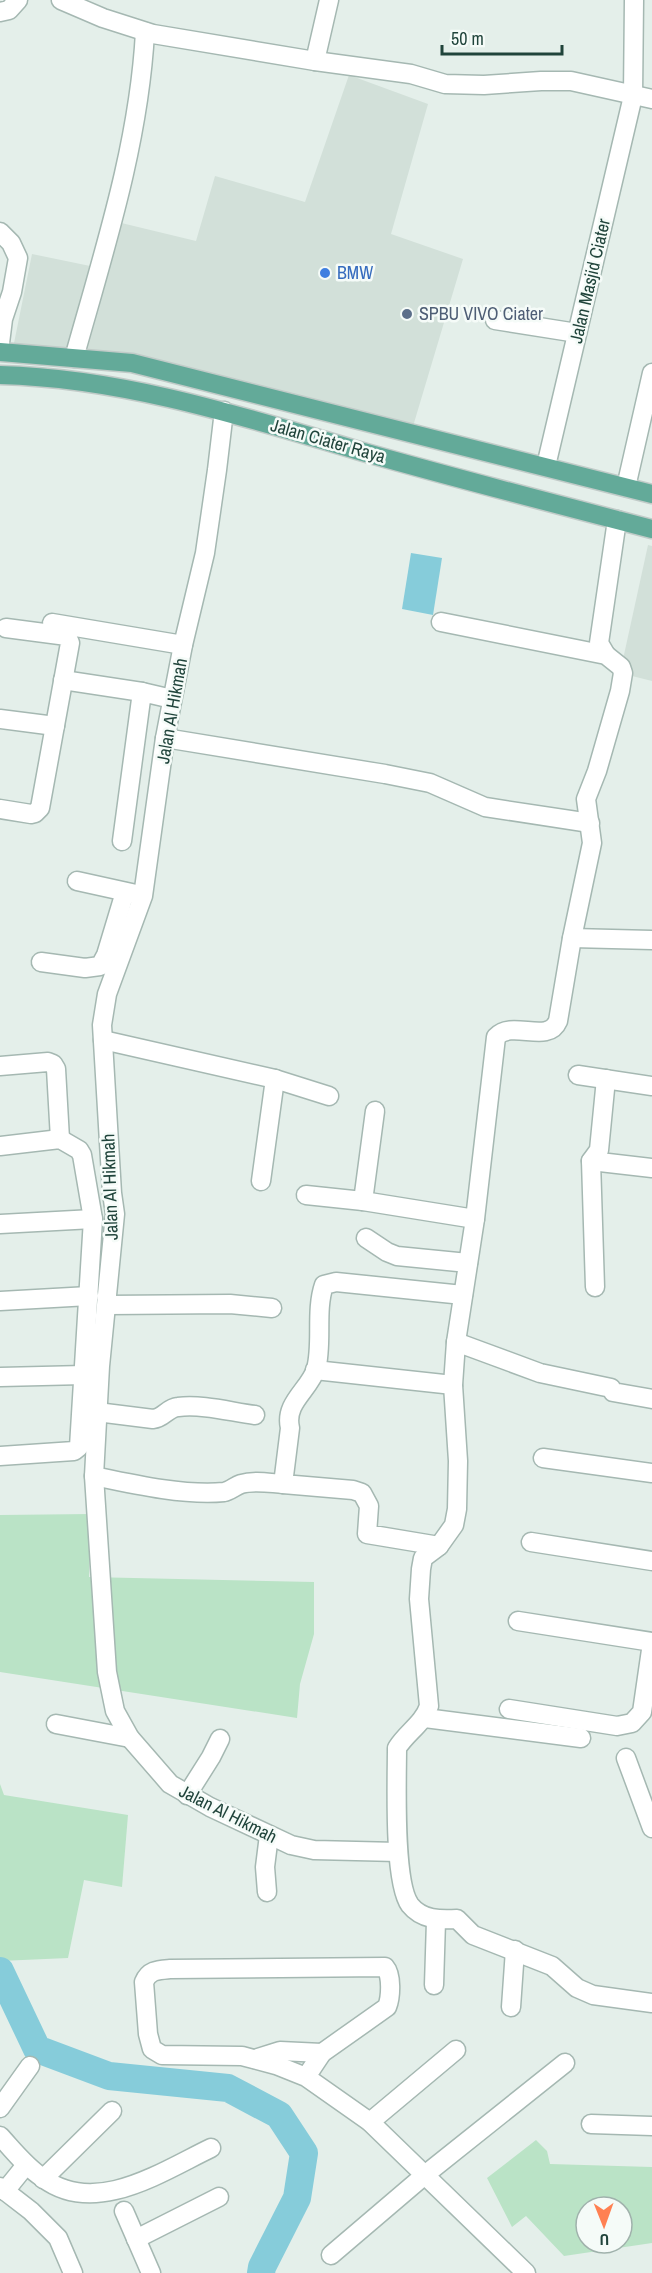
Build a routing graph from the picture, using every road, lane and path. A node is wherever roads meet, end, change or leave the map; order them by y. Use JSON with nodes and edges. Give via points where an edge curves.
{"nodes":[{"id":1,"x":18,"y":0,"type":"edge"},
{"id":2,"x":61,"y":0,"type":"edge"},
{"id":3,"x":329,"y":0,"type":"edge"},
{"id":4,"x":634,"y":0,"type":"edge"},
{"id":5,"x":88,"y":5,"type":"edge"},
{"id":6,"x":0,"y":12,"type":"edge"},
{"id":7,"x":145,"y":32,"type":"junction"},
{"id":8,"x":315,"y":61,"type":"junction"},
{"id":9,"x":633,"y":96,"type":"junction"},
{"id":10,"x":652,"y":99,"type":"edge"},
{"id":11,"x":0,"y":232,"type":"edge"},
{"id":12,"x":495,"y":320,"type":"dead end"},
{"id":13,"x":577,"y":333,"type":"junction"},
{"id":14,"x":0,"y":343,"type":"edge"},
{"id":15,"x":0,"y":352,"type":"edge"},
{"id":16,"x":74,"y":358,"type":"junction"},
{"id":17,"x":652,"y":373,"type":"edge"},
{"id":18,"x":0,"y":375,"type":"edge"},
{"id":19,"x":224,"y":411,"type":"junction"},
{"id":20,"x":500,"y":457,"type":"junction"},
{"id":21,"x":546,"y":466,"type":"junction"},
{"id":22,"x":490,"y":488,"type":"junction"},
{"id":23,"x":626,"y":488,"type":"junction"},
{"id":24,"x":652,"y":494,"type":"edge"},
{"id":25,"x":617,"y":520,"type":"junction"},
{"id":26,"x":652,"y":529,"type":"edge"},
{"id":27,"x":441,"y":622,"type":"dead end"},
{"id":28,"x":3,"y":627,"type":"edge"},
{"id":29,"x":183,"y":645,"type":"junction"},
{"id":30,"x":606,"y":656,"type":"junction"},
{"id":31,"x":63,"y":680,"type":"junction"},
{"id":32,"x":142,"y":692,"type":"junction"},
{"id":33,"x":172,"y":699,"type":"junction"},
{"id":34,"x":0,"y":719,"type":"edge"},
{"id":35,"x":55,"y":726,"type":"junction"},
{"id":36,"x":165,"y":738,"type":"junction"},
{"id":37,"x":0,"y":810,"type":"edge"},
{"id":38,"x":590,"y":823,"type":"junction"},
{"id":39,"x":122,"y":841,"type":"dead end"},
{"id":40,"x":77,"y":881,"type":"dead end"},
{"id":41,"x":125,"y":892,"type":"junction"},
{"id":42,"x":143,"y":896,"type":"junction"},
{"id":43,"x":572,"y":938,"type":"junction"},
{"id":44,"x":652,"y":940,"type":"edge"},
{"id":45,"x":41,"y":963,"type":"dead end"},
{"id":46,"x":103,"y":1040,"type":"junction"},
{"id":47,"x":0,"y":1066,"type":"edge"},
{"id":48,"x":578,"y":1075,"type":"dead end"},
{"id":49,"x":275,"y":1079,"type":"junction"},
{"id":50,"x":606,"y":1079,"type":"junction"},
{"id":51,"x":652,"y":1086,"type":"edge"},
{"id":52,"x":329,"y":1096,"type":"dead end"},
{"id":53,"x":375,"y":1111,"type":"dead end"},
{"id":54,"x":60,"y":1139,"type":"junction"},
{"id":55,"x":0,"y":1146,"type":"edge"},
{"id":56,"x":591,"y":1161,"type":"junction"},
{"id":57,"x":652,"y":1168,"type":"edge"},
{"id":58,"x":261,"y":1181,"type":"dead end"},
{"id":59,"x":306,"y":1195,"type":"dead end"},
{"id":60,"x":363,"y":1201,"type":"junction"},
{"id":61,"x":93,"y":1219,"type":"junction"},
{"id":62,"x":475,"y":1219,"type":"junction"},
{"id":63,"x":0,"y":1224,"type":"edge"},
{"id":64,"x":366,"y":1238,"type":"dead end"},
{"id":65,"x":468,"y":1263,"type":"junction"},
{"id":66,"x":595,"y":1287,"type":"dead end"},
{"id":67,"x":463,"y":1295,"type":"junction"},
{"id":68,"x":89,"y":1296,"type":"junction"},
{"id":69,"x":0,"y":1301,"type":"edge"},
{"id":70,"x":108,"y":1305,"type":"junction"},
{"id":71,"x":272,"y":1308,"type":"dead end"},
{"id":72,"x":456,"y":1342,"type":"junction"},
{"id":73,"x":315,"y":1370,"type":"junction"},
{"id":74,"x":84,"y":1375,"type":"junction"},
{"id":75,"x":0,"y":1377,"type":"edge"},
{"id":76,"x":453,"y":1385,"type":"junction"},
{"id":77,"x":652,"y":1399,"type":"edge"},
{"id":78,"x":97,"y":1412,"type":"junction"},
{"id":79,"x":255,"y":1414,"type":"dead end"},
{"id":80,"x":0,"y":1456,"type":"edge"},
{"id":81,"x":543,"y":1458,"type":"dead end"},
{"id":82,"x":652,"y":1473,"type":"edge"},
{"id":83,"x":94,"y":1476,"type":"junction"},
{"id":84,"x":283,"y":1484,"type":"junction"},
{"id":85,"x":531,"y":1542,"type":"dead end"},
{"id":86,"x":439,"y":1546,"type":"junction"},
{"id":87,"x":652,"y":1562,"type":"edge"},
{"id":88,"x":518,"y":1621,"type":"dead end"},
{"id":89,"x":652,"y":1648,"type":"edge"},
{"id":90,"x":509,"y":1709,"type":"dead end"},
{"id":91,"x":425,"y":1718,"type":"junction"},
{"id":92,"x":56,"y":1724,"type":"dead end"},
{"id":93,"x":130,"y":1738,"type":"junction"},
{"id":94,"x":581,"y":1738,"type":"dead end"},
{"id":95,"x":219,"y":1739,"type":"dead end"},
{"id":96,"x":626,"y":1758,"type":"dead end"},
{"id":97,"x":187,"y":1795,"type":"junction"},
{"id":98,"x":652,"y":1828,"type":"edge"},
{"id":99,"x":269,"y":1835,"type":"junction"},
{"id":100,"x":398,"y":1852,"type":"junction"},
{"id":101,"x":267,"y":1892,"type":"dead end"},
{"id":102,"x":436,"y":1921,"type":"junction"},
{"id":103,"x":515,"y":1950,"type":"junction"},
{"id":104,"x":434,"y":1985,"type":"dead end"},
{"id":105,"x":652,"y":2003,"type":"edge"},
{"id":106,"x":511,"y":2007,"type":"dead end"},
{"id":107,"x":456,"y":2050,"type":"dead end"},
{"id":108,"x":322,"y":2053,"type":"junction"},
{"id":109,"x":255,"y":2059,"type":"junction"},
{"id":110,"x":565,"y":2063,"type":"dead end"},
{"id":111,"x":30,"y":2066,"type":"dead end"},
{"id":112,"x":306,"y":2077,"type":"junction"},
{"id":113,"x":0,"y":2108,"type":"edge"},
{"id":114,"x":112,"y":2111,"type":"dead end"},
{"id":115,"x":370,"y":2122,"type":"junction"},
{"id":116,"x":649,"y":2123,"type":"edge"},
{"id":117,"x":591,"y":2124,"type":"dead end"},
{"id":118,"x":0,"y":2136,"type":"edge"},
{"id":119,"x":211,"y":2148,"type":"dead end"},
{"id":120,"x":26,"y":2165,"type":"junction"},
{"id":121,"x":426,"y":2174,"type":"junction"},
{"id":122,"x":44,"y":2179,"type":"junction"},
{"id":123,"x":2,"y":2189,"type":"edge"},
{"id":124,"x":219,"y":2197,"type":"dead end"},
{"id":125,"x":124,"y":2211,"type":"dead end"},
{"id":126,"x":136,"y":2239,"type":"junction"},
{"id":127,"x":331,"y":2255,"type":"dead end"},
{"id":128,"x":73,"y":2273,"type":"edge"},
{"id":129,"x":151,"y":2273,"type":"edge"},
{"id":130,"x":526,"y":2273,"type":"edge"}],
"edges":[{"from":1,"to":6,"type":"street","via":[[9,10]]},
{"from":2,"to":5,"type":"street"},
{"from":3,"to":8,"type":"street"},
{"from":4,"to":9,"type":"street","name":"Jalan Masjid Ciater"},
{"from":5,"to":7,"type":"street","via":[[103,18]]},
{"from":7,"to":8,"type":"street"},
{"from":7,"to":16,"type":"street","via":[[141,87],[126,168]]},
{"from":8,"to":9,"type":"street","via":[[411,74],[445,84],[571,81]]},
{"from":9,"to":10,"type":"street"},
{"from":9,"to":13,"type":"street","name":"Jalan Masjid Ciater"},
{"from":11,"to":14,"type":"street","via":[[18,258]]},
{"from":12,"to":13,"type":"street"},
{"from":13,"to":21,"type":"street","name":"Jalan Masjid Ciater"},
{"from":15,"to":16,"type":"main road","name":"Jalan Ciater Raya"},
{"from":16,"to":20,"type":"main road","name":"Jalan Ciater Raya","via":[[132,363]]},
{"from":17,"to":23,"type":"street"},
{"from":18,"to":19,"type":"main road","name":"Jalan Ciater Raya","via":[[110,387]]},
{"from":19,"to":22,"type":"main road","name":"Jalan Ciater Raya"},
{"from":19,"to":29,"type":"street","name":"Jalan Al Hikmah","via":[[205,553]]},
{"from":20,"to":21,"type":"main road","name":"Jalan Ciater Raya"},
{"from":20,"to":22,"type":"main road"},
{"from":21,"to":23,"type":"main road","name":"Jalan Ciater Raya"},
{"from":22,"to":25,"type":"main road","name":"Jalan Ciater Raya"},
{"from":23,"to":24,"type":"main road","name":"Jalan Ciater Raya"},
{"from":25,"to":26,"type":"main road","name":"Jalan Ciater Raya"},
{"from":25,"to":30,"type":"street","via":[[599,643]]},
{"from":27,"to":30,"type":"street"},
{"from":28,"to":29,"type":"street","via":[[6,619],[18,618]]},
{"from":28,"to":31,"type":"street","via":[[68,636]]},
{"from":29,"to":33,"type":"street","name":"Jalan Al Hikmah"},
{"from":30,"to":38,"type":"street","via":[[623,673],[586,800]]},
{"from":31,"to":32,"type":"street"},
{"from":31,"to":35,"type":"street"},
{"from":32,"to":33,"type":"street"},
{"from":32,"to":39,"type":"street"},
{"from":33,"to":36,"type":"street","name":"Jalan Al Hikmah"},
{"from":34,"to":35,"type":"street"},
{"from":35,"to":37,"type":"street","via":[[38,812]]},
{"from":36,"to":38,"type":"street","via":[[396,776],[430,783],[485,807]]},
{"from":36,"to":42,"type":"street","name":"Jalan Al Hikmah"},
{"from":38,"to":43,"type":"street","via":[[592,843]]},
{"from":40,"to":41,"type":"street"},
{"from":41,"to":42,"type":"street"},
{"from":41,"to":45,"type":"street","via":[[100,966]]},
{"from":42,"to":46,"type":"street","name":"Jalan Al Hikmah","via":[[106,994]]},
{"from":43,"to":44,"type":"street"},
{"from":43,"to":62,"type":"street","via":[[556,1026],[549,1031],[507,1029],[496,1037]]},
{"from":46,"to":49,"type":"street"},
{"from":46,"to":70,"type":"street","name":"Jalan Al Hikmah","via":[[115,1214]]},
{"from":47,"to":54,"type":"street","via":[[53,1064]]},
{"from":48,"to":50,"type":"street"},
{"from":49,"to":52,"type":"street"},
{"from":49,"to":58,"type":"street"},
{"from":50,"to":51,"type":"street"},
{"from":50,"to":56,"type":"street","via":[[599,1150]]},
{"from":53,"to":60,"type":"street"},
{"from":54,"to":55,"type":"street"},
{"from":54,"to":61,"type":"street","via":[[81,1152]]},
{"from":56,"to":57,"type":"street"},
{"from":56,"to":66,"type":"street"},
{"from":59,"to":60,"type":"street"},
{"from":60,"to":62,"type":"street"},
{"from":61,"to":63,"type":"street"},
{"from":61,"to":68,"type":"street"},
{"from":62,"to":65,"type":"street"},
{"from":64,"to":65,"type":"street","via":[[397,1256]]},
{"from":65,"to":67,"type":"street"},
{"from":67,"to":72,"type":"street"},
{"from":67,"to":73,"type":"street","via":[[326,1284]]},
{"from":68,"to":69,"type":"street"},
{"from":68,"to":74,"type":"street"},
{"from":70,"to":71,"type":"street","via":[[230,1304]]},
{"from":70,"to":78,"type":"street","name":"Jalan Al Hikmah"},
{"from":72,"to":76,"type":"street"},
{"from":72,"to":77,"type":"street","via":[[540,1373]]},
{"from":73,"to":76,"type":"street"},
{"from":73,"to":84,"type":"street","via":[[292,1405]]},
{"from":74,"to":75,"type":"street"},
{"from":74,"to":80,"type":"street","via":[[77,1450]]},
{"from":76,"to":86,"type":"street","via":[[457,1509],[454,1525]]},
{"from":78,"to":79,"type":"street","via":[[153,1419],[159,1419],[172,1408],[189,1407]]},
{"from":78,"to":83,"type":"street","name":"Jalan Al Hikmah"},
{"from":81,"to":82,"type":"street"},
{"from":83,"to":84,"type":"street","via":[[196,1491],[226,1492],[241,1484],[257,1482]]},
{"from":83,"to":93,"type":"street","name":"Jalan Al Hikmah","via":[[107,1672],[115,1711]]},
{"from":84,"to":86,"type":"street","via":[[362,1493],[369,1506],[367,1534]]},
{"from":85,"to":87,"type":"street"},
{"from":86,"to":91,"type":"street","via":[[423,1558],[421,1569],[429,1706]]},
{"from":88,"to":89,"type":"street"},
{"from":89,"to":90,"type":"street","via":[[642,1712],[632,1723],[617,1726]]},
{"from":91,"to":94,"type":"street"},
{"from":91,"to":100,"type":"street","via":[[397,1748]]},
{"from":92,"to":93,"type":"street"},
{"from":93,"to":97,"type":"street","name":"Jalan Al Hikmah","via":[[170,1784]]},
{"from":95,"to":97,"type":"street"},
{"from":96,"to":98,"type":"street"},
{"from":97,"to":99,"type":"street","name":"Jalan Al Hikmah"},
{"from":99,"to":100,"type":"street","name":"Jalan Al Hikmah","via":[[314,1850]]},
{"from":99,"to":101,"type":"street"},
{"from":100,"to":102,"type":"street","via":[[405,1896],[416,1911]]},
{"from":102,"to":103,"type":"street","via":[[457,1919],[472,1935]]},
{"from":102,"to":104,"type":"street"},
{"from":103,"to":105,"type":"street","via":[[552,1966],[577,1988],[593,1995]]},
{"from":103,"to":106,"type":"street"},
{"from":107,"to":115,"type":"street"},
{"from":108,"to":109,"type":"street","via":[[280,2051]]},
{"from":108,"to":109,"type":"street","via":[[387,2007],[389,1974],[385,1967],[170,1969],[152,1971],[146,1977],[152,2049],[162,2055],[226,2054]]},
{"from":108,"to":112,"type":"street"},
{"from":109,"to":112,"type":"street"},
{"from":110,"to":121,"type":"street"},
{"from":111,"to":113,"type":"street"},
{"from":112,"to":115,"type":"street"},
{"from":114,"to":122,"type":"street"},
{"from":115,"to":121,"type":"street"},
{"from":116,"to":117,"type":"street"},
{"from":118,"to":120,"type":"street"},
{"from":119,"to":122,"type":"street","via":[[146,2179],[110,2191],[71,2193]]},
{"from":120,"to":122,"type":"street"},
{"from":120,"to":123,"type":"street"},
{"from":121,"to":127,"type":"street"},
{"from":121,"to":130,"type":"street"},
{"from":123,"to":128,"type":"street","via":[[32,2211],[58,2238]]},
{"from":124,"to":126,"type":"street"},
{"from":125,"to":126,"type":"street"},
{"from":126,"to":129,"type":"street"}]}
